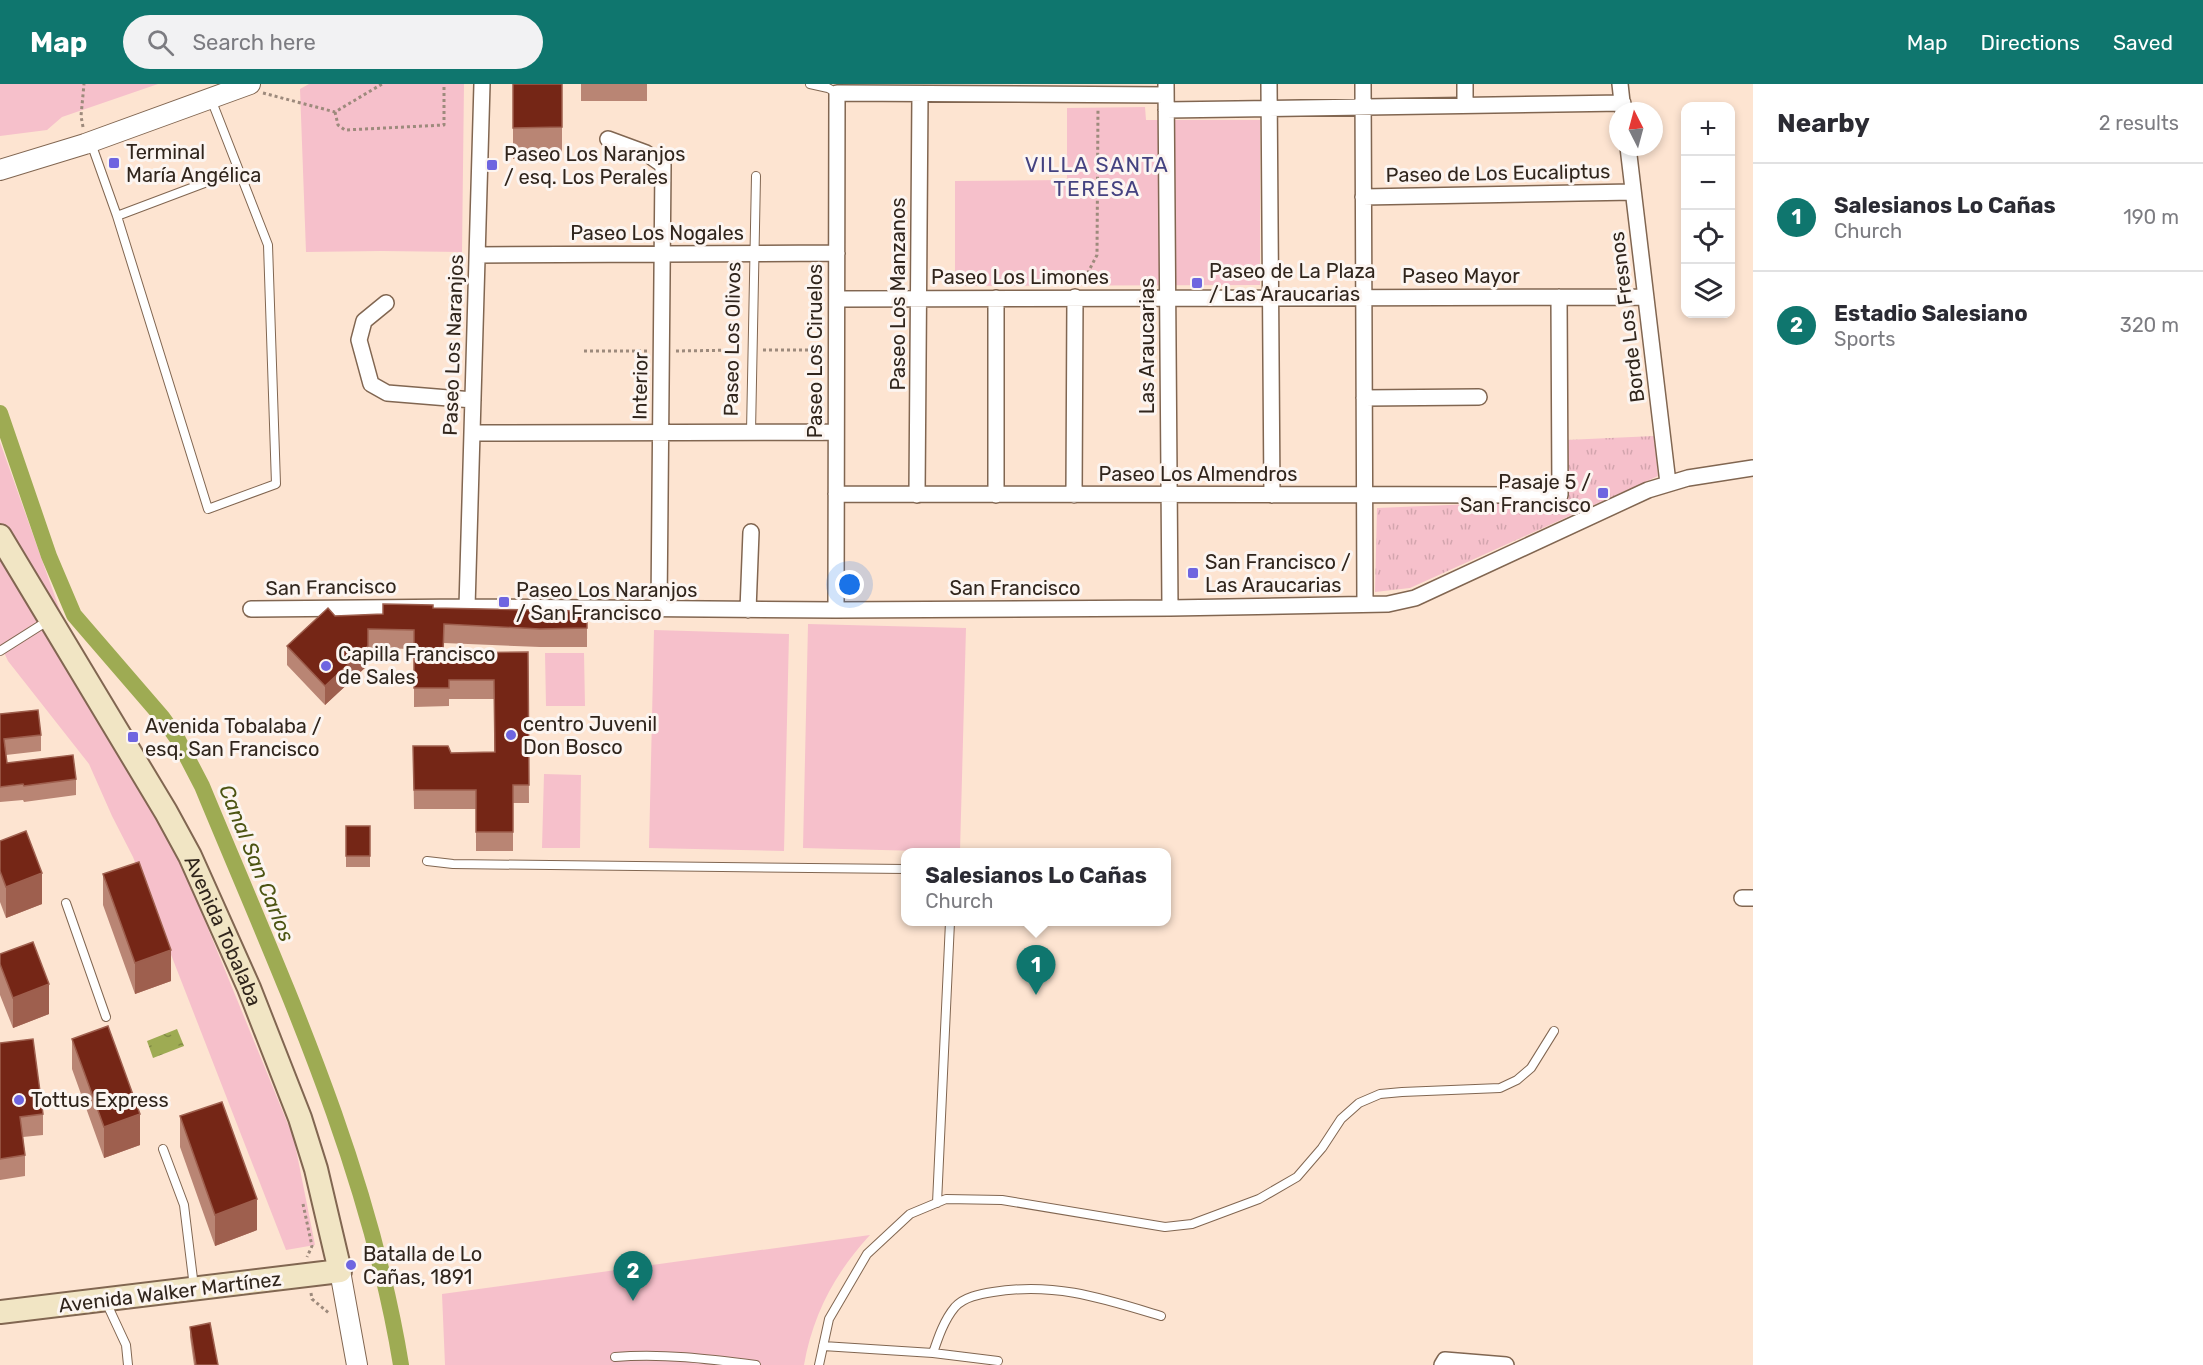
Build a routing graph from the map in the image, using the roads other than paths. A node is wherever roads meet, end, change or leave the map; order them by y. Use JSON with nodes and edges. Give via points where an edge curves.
{"nodes":[{"id":1,"x":482,"y":84,"type":"edge"},
{"id":2,"x":810,"y":84,"type":"edge"},
{"id":3,"x":1269,"y":84,"type":"edge"},
{"id":4,"x":1363,"y":84,"type":"edge"},
{"id":5,"x":1465,"y":84,"type":"edge"},
{"id":6,"x":1620,"y":84,"type":"edge"},
{"id":7,"x":245,"y":86,"type":"edge"},
{"id":8,"x":837,"y":93,"type":"junction"},
{"id":9,"x":920,"y":94,"type":"junction"},
{"id":10,"x":1166,"y":96,"type":"edge"},
{"id":11,"x":211,"y":98,"type":"junction"},
{"id":12,"x":1622,"y":102,"type":"edge"},
{"id":13,"x":1465,"y":105,"type":"junction"},
{"id":14,"x":1363,"y":107,"type":"junction"},
{"id":15,"x":1609,"y":107,"type":"edge"},
{"id":16,"x":1269,"y":108,"type":"junction"},
{"id":17,"x":608,"y":139,"type":"dead end"},
{"id":18,"x":88,"y":143,"type":"junction"},
{"id":19,"x":1629,"y":156,"type":"edge"},
{"id":20,"x":0,"y":170,"type":"edge"},
{"id":21,"x":239,"y":170,"type":"junction"},
{"id":22,"x":756,"y":176,"type":"dead end"},
{"id":23,"x":1633,"y":192,"type":"junction"},
{"id":24,"x":1363,"y":197,"type":"junction"},
{"id":25,"x":117,"y":216,"type":"junction"},
{"id":26,"x":837,"y":253,"type":"junction"},
{"id":27,"x":663,"y":254,"type":"junction"},
{"id":28,"x":754,"y":254,"type":"junction"},
{"id":29,"x":477,"y":255,"type":"junction"},
{"id":30,"x":1075,"y":297,"type":"junction"},
{"id":31,"x":1168,"y":297,"type":"junction"},
{"id":32,"x":1271,"y":297,"type":"junction"},
{"id":33,"x":1364,"y":297,"type":"junction"},
{"id":34,"x":1559,"y":297,"type":"junction"},
{"id":35,"x":1646,"y":297,"type":"junction"},
{"id":36,"x":918,"y":298,"type":"junction"},
{"id":37,"x":996,"y":298,"type":"junction"},
{"id":38,"x":837,"y":299,"type":"junction"},
{"id":39,"x":386,"y":303,"type":"dead end"},
{"id":40,"x":1479,"y":397,"type":"dead end"},
{"id":41,"x":1364,"y":398,"type":"junction"},
{"id":42,"x":473,"y":400,"type":"junction"},
{"id":43,"x":661,"y":432,"type":"junction"},
{"id":44,"x":751,"y":432,"type":"junction"},
{"id":45,"x":836,"y":432,"type":"junction"},
{"id":46,"x":472,"y":433,"type":"junction"},
{"id":47,"x":1753,"y":468,"type":"edge"},
{"id":48,"x":1668,"y":483,"type":"junction"},
{"id":49,"x":836,"y":495,"type":"junction"},
{"id":50,"x":917,"y":495,"type":"junction"},
{"id":51,"x":996,"y":495,"type":"junction"},
{"id":52,"x":1074,"y":495,"type":"junction"},
{"id":53,"x":1169,"y":495,"type":"junction"},
{"id":54,"x":1272,"y":495,"type":"junction"},
{"id":55,"x":1365,"y":495,"type":"junction"},
{"id":56,"x":751,"y":532,"type":"dead end"},
{"id":57,"x":0,"y":536,"type":"edge"},
{"id":58,"x":1365,"y":604,"type":"junction"},
{"id":59,"x":467,"y":607,"type":"junction"},
{"id":60,"x":1170,"y":608,"type":"junction"},
{"id":61,"x":250,"y":609,"type":"dead end"},
{"id":62,"x":659,"y":609,"type":"junction"},
{"id":63,"x":748,"y":610,"type":"junction"},
{"id":64,"x":836,"y":610,"type":"junction"},
{"id":65,"x":50,"y":619,"type":"junction"},
{"id":66,"x":0,"y":651,"type":"edge"},
{"id":67,"x":427,"y":861,"type":"dead end"},
{"id":68,"x":901,"y":869,"type":"edge"},
{"id":69,"x":66,"y":903,"type":"dead end"},
{"id":70,"x":950,"y":926,"type":"edge"},
{"id":71,"x":105,"y":1017,"type":"dead end"},
{"id":72,"x":1554,"y":1031,"type":"dead end"},
{"id":73,"x":163,"y":1149,"type":"dead end"},
{"id":74,"x":937,"y":1203,"type":"junction"},
{"id":75,"x":340,"y":1271,"type":"junction"},
{"id":76,"x":194,"y":1289,"type":"junction"},
{"id":77,"x":105,"y":1299,"type":"junction"},
{"id":78,"x":0,"y":1312,"type":"edge"},
{"id":79,"x":1161,"y":1316,"type":"dead end"},
{"id":80,"x":823,"y":1346,"type":"junction"},
{"id":81,"x":933,"y":1353,"type":"junction"},
{"id":82,"x":615,"y":1357,"type":"dead end"},
{"id":83,"x":998,"y":1360,"type":"dead end"},
{"id":84,"x":128,"y":1365,"type":"edge"},
{"id":85,"x":357,"y":1365,"type":"edge"},
{"id":86,"x":756,"y":1365,"type":"edge"},
{"id":87,"x":819,"y":1365,"type":"edge"},
{"id":88,"x":1442,"y":1365,"type":"edge"},
{"id":89,"x":1506,"y":1365,"type":"edge"}],
"edges":[{"from":1,"to":29,"type":"street","name":"Paseo Los Naranjos"},
{"from":2,"to":8,"type":"lane"},
{"from":3,"to":16,"type":"street"},
{"from":4,"to":14,"type":"street"},
{"from":5,"to":13,"type":"street"},
{"from":6,"to":12,"type":"street"},
{"from":7,"to":11,"type":"street"},
{"from":8,"to":9,"type":"street"},
{"from":8,"to":26,"type":"street","name":"Paseo Los Ciruelos"},
{"from":9,"to":10,"type":"street"},
{"from":9,"to":36,"type":"street","name":"Paseo Los Manzanos"},
{"from":10,"to":16,"type":"street"},
{"from":10,"to":31,"type":"street","name":"Las Araucarias"},
{"from":11,"to":18,"type":"street"},
{"from":11,"to":21,"type":"lane"},
{"from":13,"to":14,"type":"street"},
{"from":13,"to":15,"type":"street"},
{"from":14,"to":16,"type":"street"},
{"from":14,"to":24,"type":"street"},
{"from":16,"to":32,"type":"street"},
{"from":17,"to":27,"type":"street","name":"Interior","via":[[646,153],[663,165]]},
{"from":18,"to":20,"type":"street"},
{"from":18,"to":25,"type":"lane"},
{"from":19,"to":23,"type":"street","name":"Borde Los Fresnos"},
{"from":21,"to":25,"type":"lane"},
{"from":21,"to":25,"type":"lane","via":[[268,245],[276,484],[208,509]]},
{"from":22,"to":28,"type":"lane","name":"Paseo Los Olivos"},
{"from":23,"to":24,"type":"street","name":"Paseo de Los Eucaliptus"},
{"from":23,"to":35,"type":"street","name":"Borde Los Fresnos"},
{"from":24,"to":33,"type":"street"},
{"from":26,"to":28,"type":"street","name":"Paseo Los Nogales"},
{"from":26,"to":38,"type":"street","name":"Paseo Los Ciruelos"},
{"from":27,"to":28,"type":"street","name":"Paseo Los Nogales"},
{"from":27,"to":29,"type":"street","name":"Paseo Los Nogales"},
{"from":27,"to":43,"type":"street","name":"Interior"},
{"from":28,"to":44,"type":"lane","name":"Paseo Los Olivos"},
{"from":29,"to":42,"type":"street","name":"Paseo Los Naranjos"},
{"from":30,"to":31,"type":"street","name":"Paseo Los Limones"},
{"from":30,"to":37,"type":"street","name":"Paseo Los Limones"},
{"from":30,"to":52,"type":"street"},
{"from":31,"to":32,"type":"street","name":"Paseo Mayor"},
{"from":31,"to":53,"type":"street","name":"Las Araucarias"},
{"from":32,"to":33,"type":"street","name":"Paseo Mayor"},
{"from":32,"to":54,"type":"street"},
{"from":33,"to":34,"type":"street","name":"Paseo Mayor"},
{"from":33,"to":41,"type":"street"},
{"from":34,"to":35,"type":"street","name":"Paseo Mayor"},
{"from":34,"to":55,"type":"street","name":"Paseo Los Almendros","via":[[1560,495]]},
{"from":35,"to":48,"type":"street","name":"Borde Los Fresnos"},
{"from":36,"to":37,"type":"street","name":"Paseo Los Limones"},
{"from":36,"to":38,"type":"street","name":"Paseo Los Limones"},
{"from":36,"to":50,"type":"street","name":"Paseo Los Manzanos"},
{"from":37,"to":51,"type":"street"},
{"from":38,"to":45,"type":"street","name":"Paseo Los Ciruelos"},
{"from":39,"to":42,"type":"street","via":[[364,321],[360,340],[371,384],[387,393]]},
{"from":40,"to":41,"type":"street"},
{"from":41,"to":55,"type":"street"},
{"from":42,"to":46,"type":"street","name":"Paseo Los Naranjos"},
{"from":43,"to":44,"type":"street"},
{"from":43,"to":46,"type":"street"},
{"from":43,"to":62,"type":"street","name":"Interior"},
{"from":44,"to":45,"type":"street"},
{"from":45,"to":49,"type":"street","name":"Paseo Los Ciruelos"},
{"from":46,"to":59,"type":"street","name":"Paseo Los Naranjos"},
{"from":47,"to":48,"type":"street","name":"San Francisco"},
{"from":48,"to":58,"type":"street","name":"San Francisco","via":[[1415,598]]},
{"from":49,"to":50,"type":"street","name":"Paseo Los Almendros"},
{"from":49,"to":64,"type":"street","name":"Paseo Los Ciruelos"},
{"from":50,"to":51,"type":"street","name":"Paseo Los Almendros"},
{"from":51,"to":52,"type":"street","name":"Paseo Los Almendros"},
{"from":52,"to":53,"type":"street","name":"Paseo Los Almendros"},
{"from":53,"to":54,"type":"street","name":"Paseo Los Almendros"},
{"from":53,"to":60,"type":"street","name":"Las Araucarias"},
{"from":54,"to":55,"type":"street","name":"Paseo Los Almendros"},
{"from":55,"to":58,"type":"street"},
{"from":56,"to":63,"type":"street"},
{"from":57,"to":65,"type":"main road","name":"Avenida Tobalaba"},
{"from":58,"to":60,"type":"street","name":"San Francisco"},
{"from":59,"to":61,"type":"street","name":"San Francisco"},
{"from":59,"to":62,"type":"street","name":"San Francisco"},
{"from":60,"to":64,"type":"street","name":"San Francisco"},
{"from":62,"to":63,"type":"street","name":"San Francisco"},
{"from":63,"to":64,"type":"street","name":"San Francisco"},
{"from":65,"to":66,"type":"lane"},
{"from":65,"to":75,"type":"main road","name":"Avenida Tobalaba","via":[[190,856],[249,988],[300,1118]]},
{"from":67,"to":68,"type":"lane"},
{"from":69,"to":71,"type":"lane"},
{"from":70,"to":74,"type":"lane"},
{"from":72,"to":74,"type":"lane","via":[[1531,1068],[1500,1088],[1380,1094],[1359,1103],[1341,1119],[1297,1177],[1259,1199],[1192,1224],[1165,1227],[1002,1200],[946,1199]]},
{"from":73,"to":76,"type":"lane","via":[[184,1205]]},
{"from":74,"to":80,"type":"lane","via":[[910,1214],[867,1254],[829,1318]]},
{"from":75,"to":76,"type":"main road","name":"Avenida Walker Martínez"},
{"from":75,"to":85,"type":"street","name":"Avenida Tobalaba"},
{"from":76,"to":77,"type":"main road","name":"Avenida Walker Martínez"},
{"from":77,"to":78,"type":"main road","name":"Avenida Walker Martínez"},
{"from":77,"to":84,"type":"lane","via":[[126,1345]]},
{"from":79,"to":81,"type":"lane","via":[[1061,1290],[983,1293],[955,1307]]},
{"from":80,"to":81,"type":"lane"},
{"from":80,"to":87,"type":"lane"},
{"from":81,"to":83,"type":"lane"},
{"from":82,"to":86,"type":"lane","via":[[675,1355]]},
{"from":88,"to":89,"type":"street","via":[[1445,1360]]}]}
